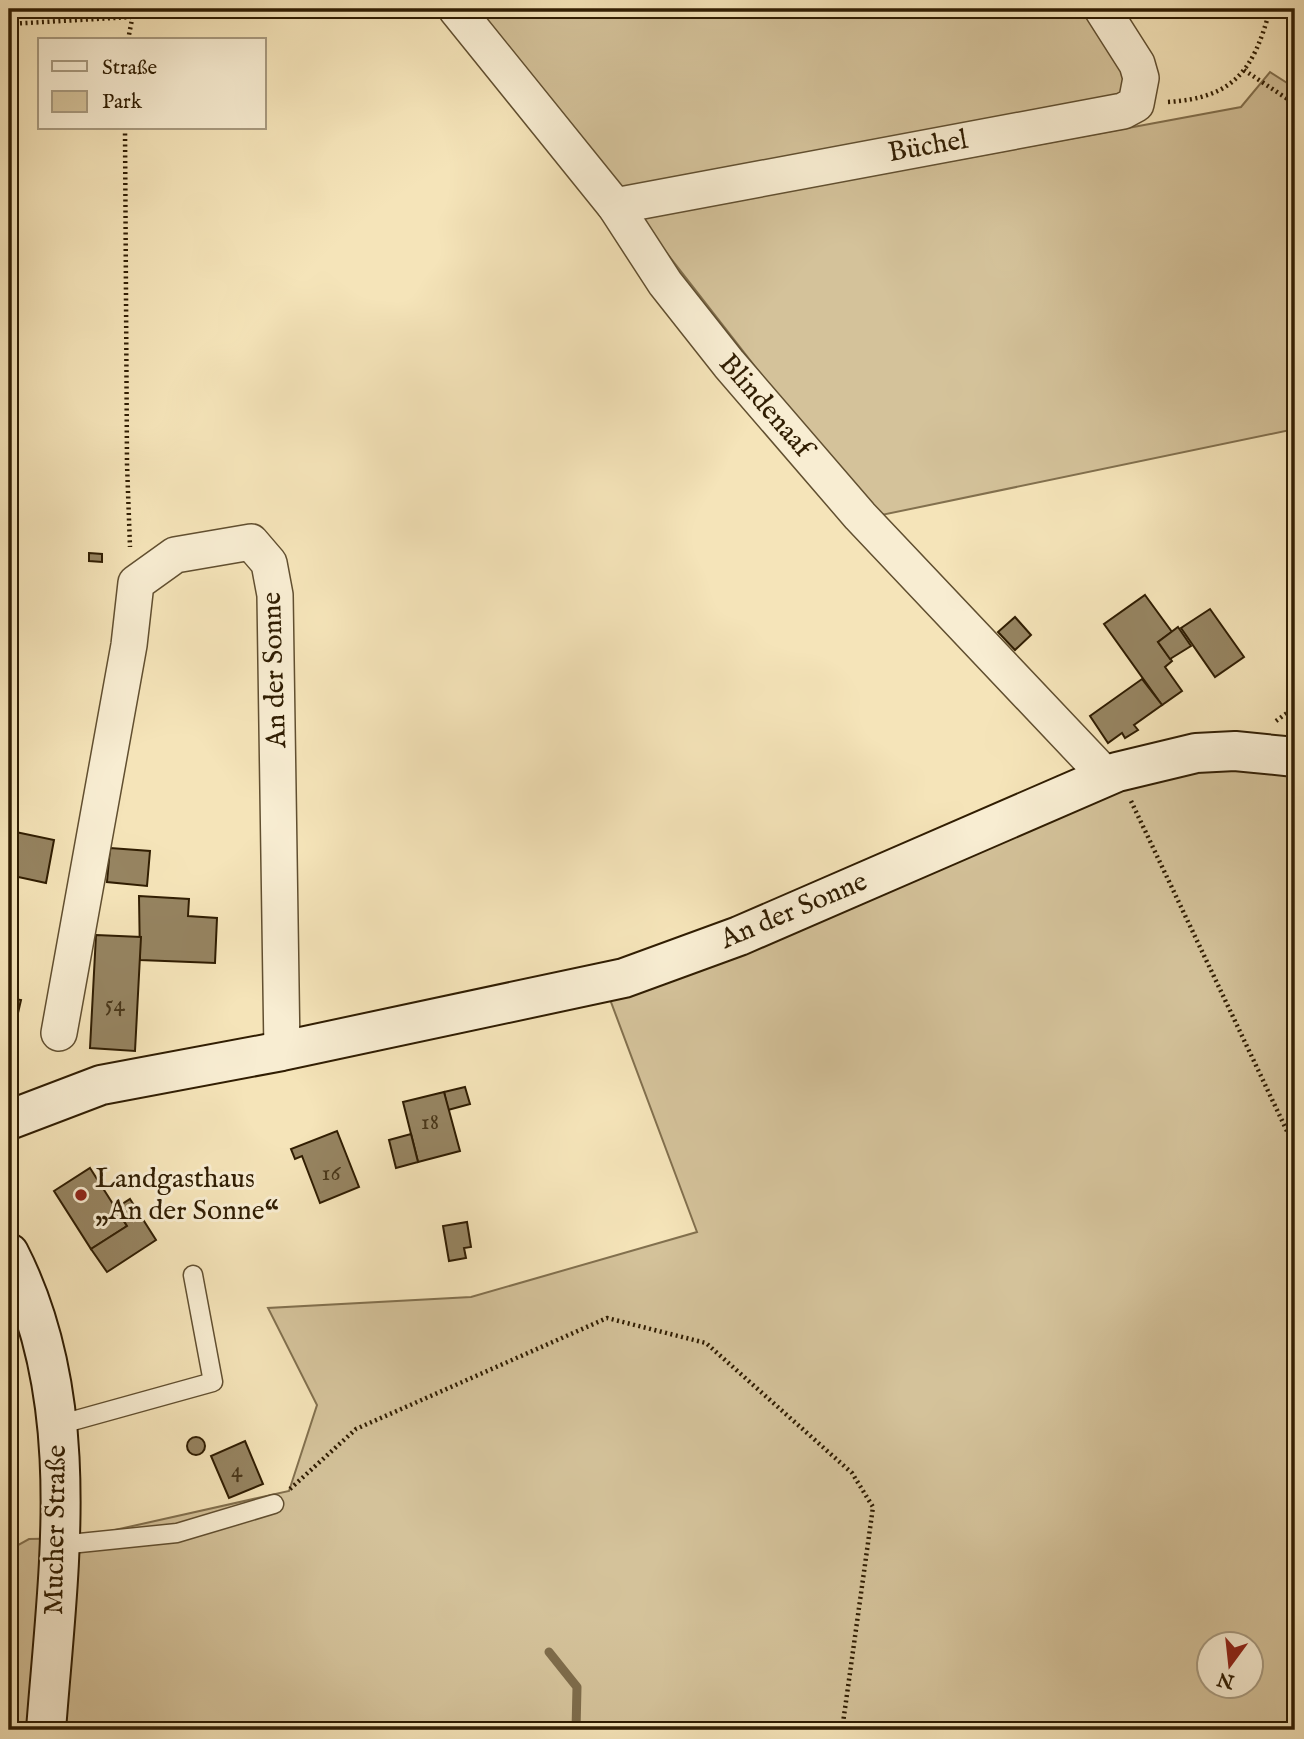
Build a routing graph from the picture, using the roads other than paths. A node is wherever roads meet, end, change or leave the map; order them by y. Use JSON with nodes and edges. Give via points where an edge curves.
{"nodes":[{"id":1,"x":456,"y":9,"type":"edge"},
{"id":2,"x":1102,"y":9,"type":"edge"},
{"id":3,"x":615,"y":206,"type":"junction"},
{"id":4,"x":1295,"y":757,"type":"edge"},
{"id":5,"x":1112,"y":774,"type":"junction"},
{"id":6,"x":59,"y":1033,"type":"dead end"},
{"id":7,"x":282,"y":1051,"type":"junction"},
{"id":8,"x":9,"y":1120,"type":"edge"},
{"id":9,"x":9,"y":1253,"type":"edge"},
{"id":10,"x":193,"y":1275,"type":"dead end"},
{"id":11,"x":58,"y":1425,"type":"junction"},
{"id":12,"x":274,"y":1504,"type":"road end"},
{"id":13,"x":60,"y":1545,"type":"junction"},
{"id":14,"x":46,"y":1730,"type":"edge"}],
"edges":[{"from":1,"to":3,"type":"street","name":"Blindenaaf"},
{"from":2,"to":3,"type":"street","name":"Büchel","via":[[1141,78],[1136,104],[1123,111]]},
{"from":3,"to":5,"type":"street","name":"Blindenaaf","via":[[665,282],[729,365],[860,516]]},
{"from":4,"to":5,"type":"street","name":"An der Sonne","via":[[1235,751],[1196,753]]},
{"from":5,"to":7,"type":"street","name":"An der Sonne","via":[[739,936],[624,978]]},
{"from":6,"to":7,"type":"street","name":"An der Sonne","via":[[129,645],[136,583],[175,555],[251,542],[269,563],[275,595]]},
{"from":7,"to":8,"type":"street","name":"An der Sonne","via":[[101,1085]]},
{"from":9,"to":11,"type":"street","name":"Mucher Straße","via":[[37,1320]]},
{"from":10,"to":11,"type":"lane","via":[[213,1382]]},
{"from":11,"to":13,"type":"street","name":"Mucher Straße"},
{"from":12,"to":13,"type":"lane","via":[[177,1533]]},
{"from":13,"to":14,"type":"street","name":"Mucher Straße"}]}
